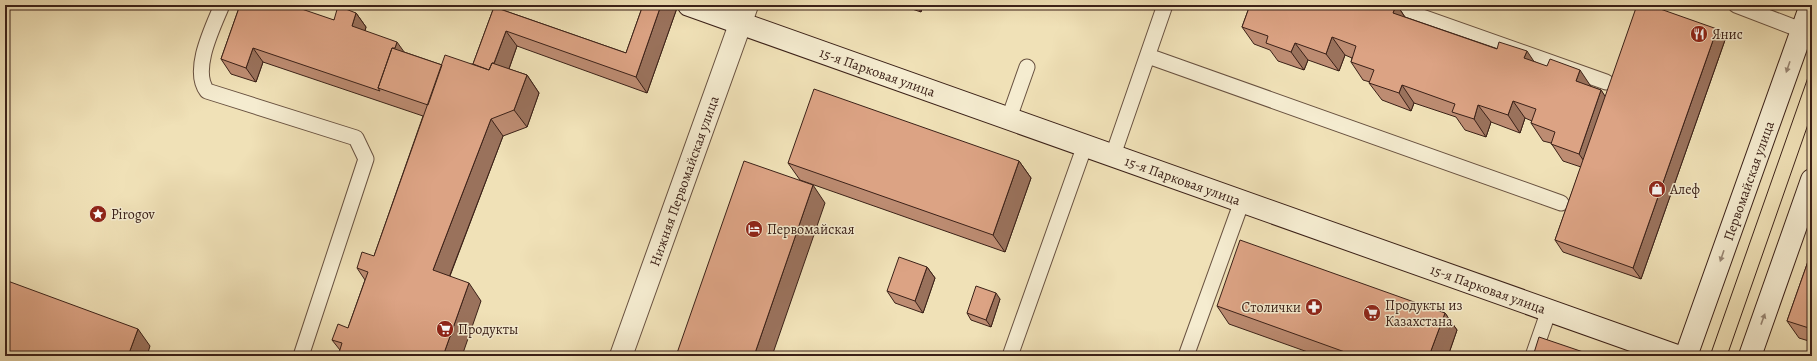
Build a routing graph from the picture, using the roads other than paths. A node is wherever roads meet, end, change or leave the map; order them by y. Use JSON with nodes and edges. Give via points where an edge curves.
{"nodes":[{"id":1,"x":222,"y":5,"type":"edge"},
{"id":2,"x":689,"y":5,"type":"edge"},
{"id":3,"x":1165,"y":5,"type":"edge"},
{"id":4,"x":1388,"y":5,"type":"edge"},
{"id":5,"x":1736,"y":5,"type":"edge"},
{"id":6,"x":1811,"y":5,"type":"edge"},
{"id":7,"x":744,"y":14,"type":"edge"},
{"id":8,"x":1801,"y":30,"type":"junction"},
{"id":9,"x":1148,"y":56,"type":"junction"},
{"id":10,"x":1027,"y":67,"type":"dead end"},
{"id":11,"x":1606,"y":82,"type":"dead end"},
{"id":12,"x":1009,"y":118,"type":"junction"},
{"id":13,"x":1086,"y":145,"type":"junction"},
{"id":14,"x":1113,"y":155,"type":"junction"},
{"id":15,"x":1812,"y":180,"type":"edge"},
{"id":16,"x":1242,"y":201,"type":"junction"},
{"id":17,"x":1561,"y":203,"type":"dead end"},
{"id":18,"x":1549,"y":310,"type":"junction"},
{"id":19,"x":301,"y":356,"type":"edge"},
{"id":20,"x":621,"y":356,"type":"edge"},
{"id":21,"x":1010,"y":356,"type":"edge"},
{"id":22,"x":1186,"y":356,"type":"edge"},
{"id":23,"x":1533,"y":356,"type":"edge"},
{"id":24,"x":1677,"y":356,"type":"edge"},
{"id":25,"x":1686,"y":356,"type":"edge"},
{"id":26,"x":1750,"y":356,"type":"edge"}],
"edges":[{"from":1,"to":19,"type":"lane","via":[[205,51],[201,70],[202,84],[207,91],[356,138],[366,159]]},
{"from":2,"to":7,"type":"street","name":"15-я Парковая улица"},
{"from":3,"to":9,"type":"lane"},
{"from":4,"to":11,"type":"lane"},
{"from":5,"to":8,"type":"lane"},
{"from":6,"to":8,"type":"street","name":"Первомайская улица"},
{"from":7,"to":12,"type":"street","name":"15-я Парковая улица"},
{"from":7,"to":20,"type":"street","name":"Нижняя Первомайская улица"},
{"from":8,"to":25,"type":"street","name":"Первомайская улица","one_way":true},
{"from":9,"to":14,"type":"lane"},
{"from":9,"to":17,"type":"lane"},
{"from":10,"to":12,"type":"lane"},
{"from":12,"to":13,"type":"street","name":"15-я Парковая улица"},
{"from":13,"to":14,"type":"street","name":"15-я Парковая улица"},
{"from":13,"to":21,"type":"lane"},
{"from":14,"to":16,"type":"street","name":"15-я Парковая улица"},
{"from":26,"to":15,"type":"street","one_way":true},
{"from":16,"to":18,"type":"street","name":"15-я Парковая улица"},
{"from":16,"to":22,"type":"lane"},
{"from":18,"to":23,"type":"lane"},
{"from":18,"to":24,"type":"street","name":"15-я Парковая улица"}]}
